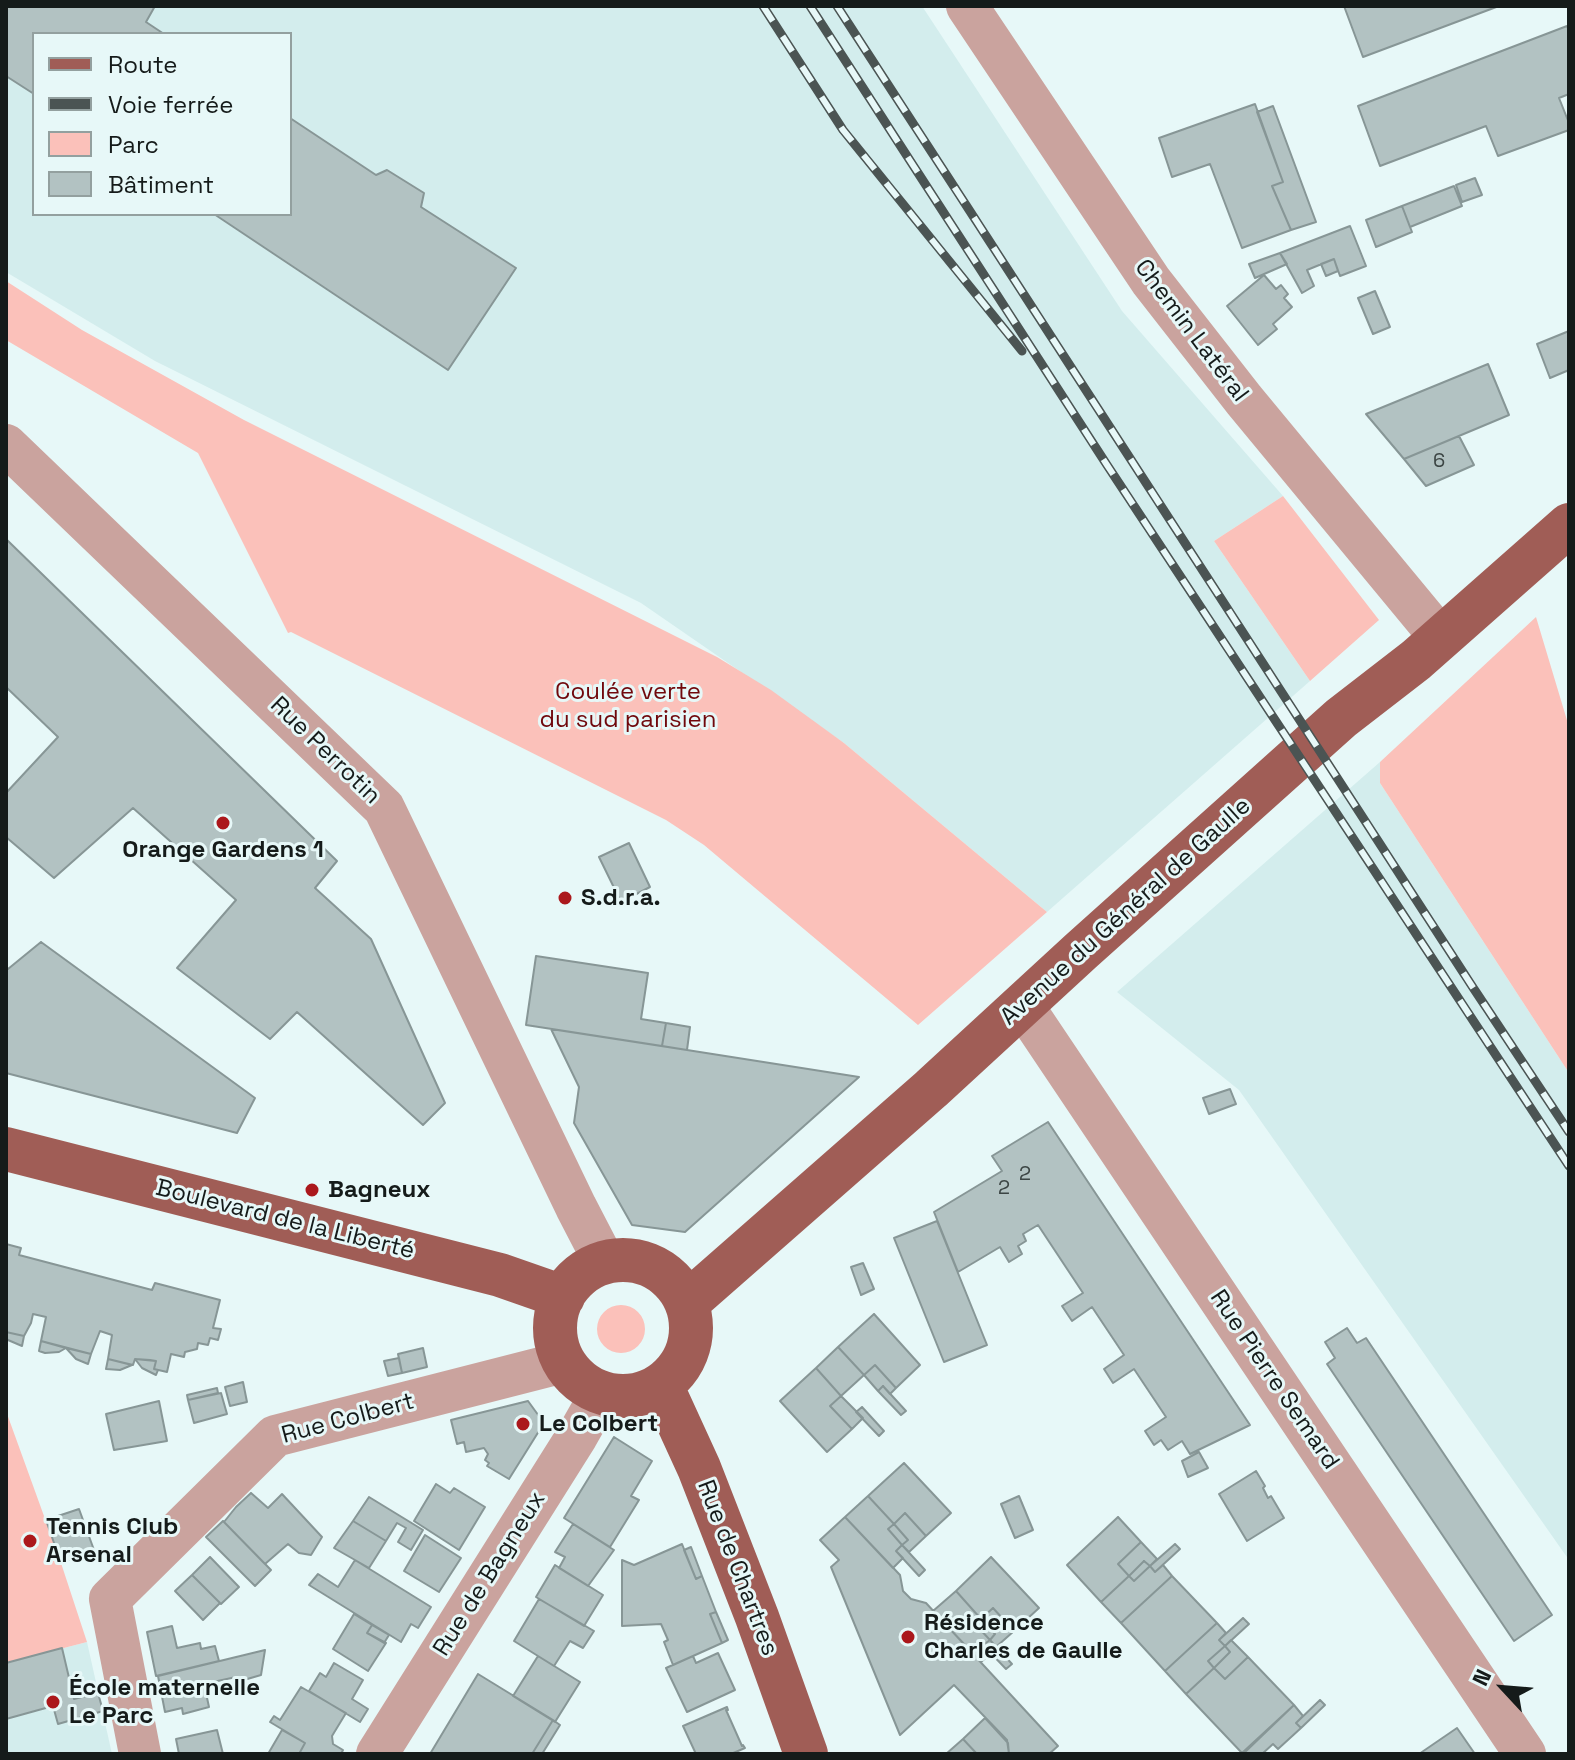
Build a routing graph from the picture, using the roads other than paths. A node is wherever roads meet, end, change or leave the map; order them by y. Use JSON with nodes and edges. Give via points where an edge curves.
{"nodes":[{"id":1,"x":967,"y":6,"type":"edge"},
{"id":2,"x":6,"y":445,"type":"edge"},
{"id":3,"x":1569,"y":525,"type":"edge"},
{"id":4,"x":1440,"y":637,"type":"junction"},
{"id":5,"x":1023,"y":1006,"type":"junction"},
{"id":6,"x":6,"y":1149,"type":"edge"},
{"id":7,"x":604,"y":1261,"type":"junction"},
{"id":8,"x":563,"y":1297,"type":"junction"},
{"id":9,"x":687,"y":1303,"type":"junction"},
{"id":10,"x":564,"y":1362,"type":"junction"},
{"id":11,"x":661,"y":1385,"type":"junction"},
{"id":12,"x":602,"y":1392,"type":"junction"},
{"id":13,"x":140,"y":1754,"type":"edge"},
{"id":14,"x":377,"y":1754,"type":"edge"},
{"id":15,"x":806,"y":1754,"type":"edge"},
{"id":16,"x":1525,"y":1754,"type":"edge"}],
"edges":[{"from":1,"to":4,"type":"street","name":"Chemin Latéral","via":[[1151,281]]},
{"from":2,"to":7,"type":"street","name":"Rue Perrotin","via":[[384,808]]},
{"from":3,"to":4,"type":"main road","name":"Avenue du Général de Gaulle"},
{"from":4,"to":5,"type":"main road","name":"Avenue du Général de Gaulle","via":[[1341,718]]},
{"from":5,"to":9,"type":"main road","name":"Avenue du Général de Gaulle"},
{"from":5,"to":16,"type":"street","name":"Rue Pierre Semard"},
{"from":6,"to":8,"type":"main road","name":"Boulevard de la Liberté","via":[[500,1275]]},
{"from":7,"to":8,"type":"main road","via":[[574,1280]]},
{"from":7,"to":9,"type":"main road","via":[[632,1260],[654,1267],[673,1281]]},
{"from":8,"to":10,"type":"main road","via":[[556,1341]]},
{"from":9,"to":11,"type":"main road","via":[[690,1344],[676,1371]]},
{"from":10,"to":12,"type":"main road","via":[[587,1386]]},
{"from":10,"to":13,"type":"street","name":"Rue Colbert","via":[[275,1436],[110,1599]]},
{"from":11,"to":12,"type":"main road","via":[[629,1396]]},
{"from":11,"to":15,"type":"main road","name":"Rue de Chartres","via":[[704,1482]]},
{"from":12,"to":14,"type":"street","name":"Rue de Bagneux"}]}
